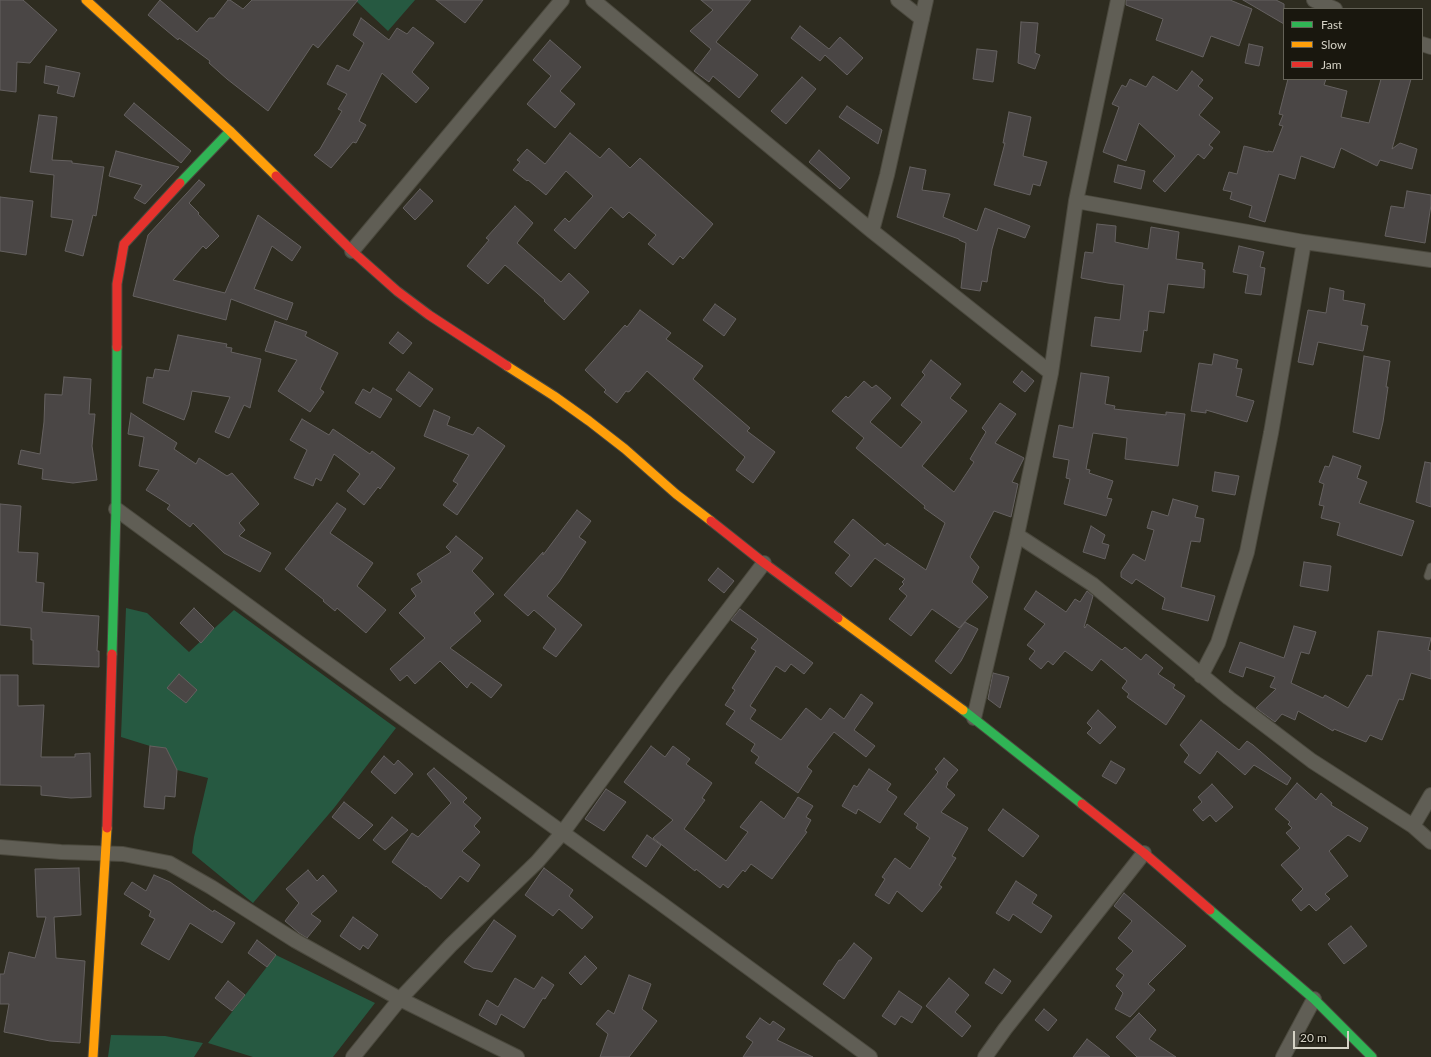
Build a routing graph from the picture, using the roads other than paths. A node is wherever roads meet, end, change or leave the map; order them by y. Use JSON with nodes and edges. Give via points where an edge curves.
{"nodes":[{"id":1,"x":86,"y":0,"type":"edge"},
{"id":2,"x":562,"y":0,"type":"edge"},
{"id":3,"x":593,"y":0,"type":"edge"},
{"id":4,"x":898,"y":0,"type":"edge"},
{"id":5,"x":926,"y":0,"type":"edge"},
{"id":6,"x":1118,"y":0,"type":"edge"},
{"id":7,"x":1314,"y":0,"type":"edge"},
{"id":8,"x":1333,"y":8,"type":"edge"},
{"id":9,"x":922,"y":19,"type":"junction"},
{"id":10,"x":230,"y":131,"type":"junction"},
{"id":11,"x":1076,"y":201,"type":"junction"},
{"id":12,"x":872,"y":231,"type":"junction"},
{"id":13,"x":1304,"y":242,"type":"junction"},
{"id":14,"x":352,"y":251,"type":"junction"},
{"id":15,"x":1431,"y":260,"type":"edge"},
{"id":16,"x":1051,"y":373,"type":"junction"},
{"id":17,"x":116,"y":509,"type":"junction"},
{"id":18,"x":1017,"y":535,"type":"junction"},
{"id":19,"x":764,"y":563,"type":"junction"},
{"id":20,"x":1431,"y":567,"type":"edge"},
{"id":21,"x":1428,"y":576,"type":"dead end"},
{"id":22,"x":1202,"y":676,"type":"junction"},
{"id":23,"x":974,"y":718,"type":"junction"},
{"id":24,"x":1431,"y":795,"type":"edge"},
{"id":25,"x":1413,"y":826,"type":"junction"},
{"id":26,"x":563,"y":832,"type":"junction"},
{"id":27,"x":1431,"y":842,"type":"edge"},
{"id":28,"x":0,"y":847,"type":"edge"},
{"id":29,"x":1144,"y":853,"type":"junction"},
{"id":30,"x":106,"y":854,"type":"junction"},
{"id":31,"x":400,"y":999,"type":"junction"},
{"id":32,"x":1314,"y":999,"type":"junction"},
{"id":33,"x":93,"y":1057,"type":"edge"},
{"id":34,"x":353,"y":1057,"type":"edge"},
{"id":35,"x":517,"y":1057,"type":"edge"},
{"id":36,"x":870,"y":1057,"type":"edge"},
{"id":37,"x":985,"y":1057,"type":"edge"},
{"id":38,"x":1283,"y":1057,"type":"edge"},
{"id":39,"x":1372,"y":1057,"type":"edge"}],
"edges":[{"from":1,"to":10,"type":"street"},
{"from":2,"to":14,"type":"street"},
{"from":3,"to":12,"type":"street"},
{"from":4,"to":9,"type":"street"},
{"from":5,"to":9,"type":"street"},
{"from":6,"to":11,"type":"street"},
{"from":7,"to":8,"type":"street"},
{"from":9,"to":12,"type":"street"},
{"from":10,"to":14,"type":"street"},
{"from":10,"to":17,"type":"street","via":[[124,244],[117,284]]},
{"from":11,"to":13,"type":"street"},
{"from":11,"to":16,"type":"street"},
{"from":12,"to":16,"type":"street"},
{"from":13,"to":15,"type":"street"},
{"from":13,"to":22,"type":"street","via":[[1271,433],[1247,552],[1218,643]]},
{"from":14,"to":19,"type":"street","via":[[428,315],[589,421]]},
{"from":16,"to":18,"type":"street"},
{"from":17,"to":26,"type":"street"},
{"from":17,"to":30,"type":"street"},
{"from":18,"to":22,"type":"street","via":[[1092,584]]},
{"from":18,"to":23,"type":"street"},
{"from":19,"to":23,"type":"street"},
{"from":19,"to":26,"type":"street"},
{"from":20,"to":21,"type":"lane"},
{"from":22,"to":25,"type":"street","via":[[1312,761]]},
{"from":23,"to":29,"type":"street"},
{"from":24,"to":25,"type":"street"},
{"from":25,"to":27,"type":"street"},
{"from":26,"to":31,"type":"street","via":[[537,862],[451,945]]},
{"from":26,"to":36,"type":"street"},
{"from":28,"to":30,"type":"street"},
{"from":29,"to":32,"type":"street"},
{"from":29,"to":37,"type":"street"},
{"from":30,"to":31,"type":"street","via":[[123,854],[169,863],[296,941]]},
{"from":30,"to":33,"type":"street"},
{"from":31,"to":34,"type":"street"},
{"from":31,"to":35,"type":"street"},
{"from":32,"to":38,"type":"street"},
{"from":32,"to":39,"type":"street"}]}
